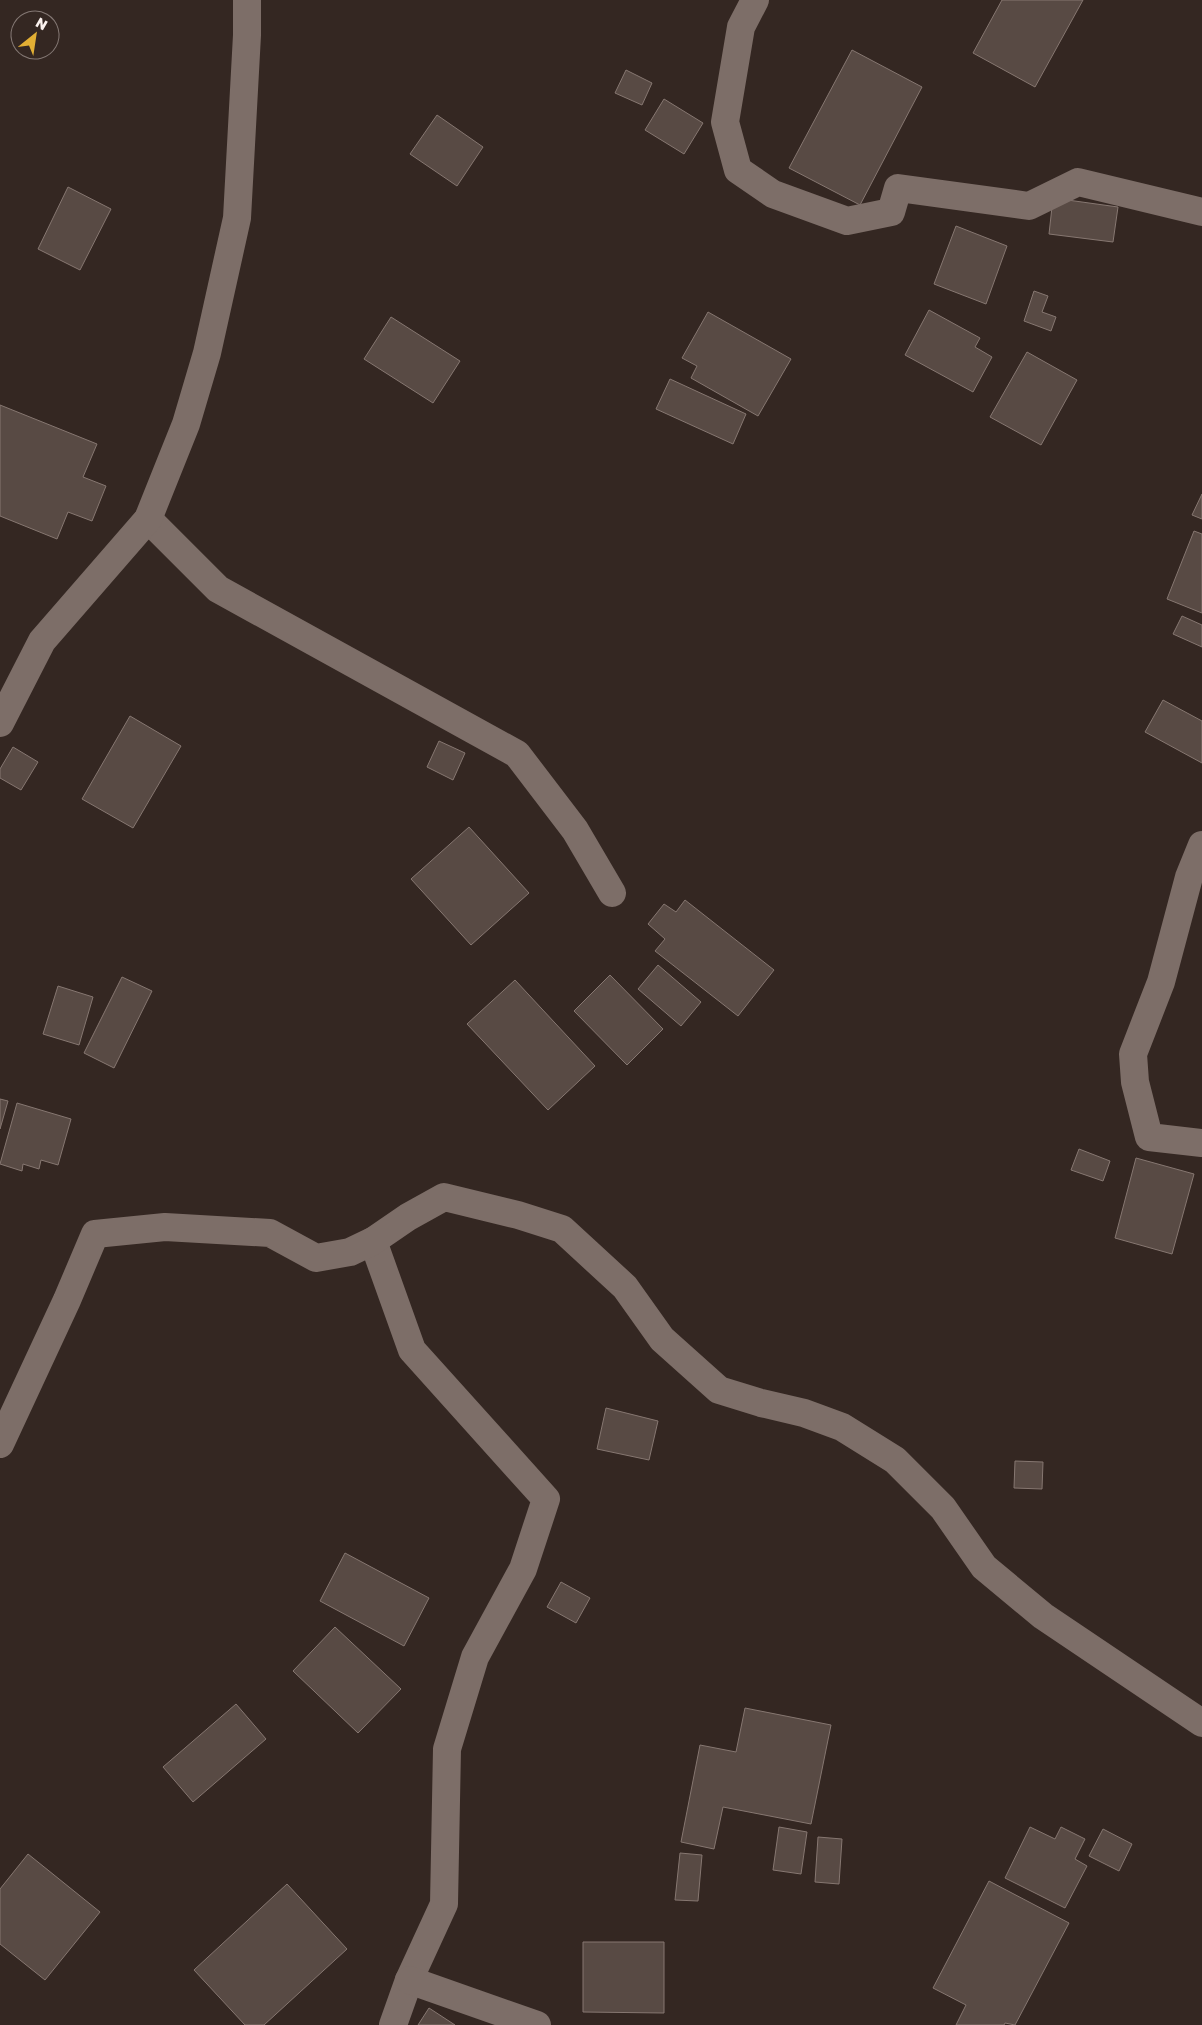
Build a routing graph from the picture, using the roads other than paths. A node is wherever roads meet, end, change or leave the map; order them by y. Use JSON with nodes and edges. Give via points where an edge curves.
{"nodes":[{"id":1,"x":247,"y":0,"type":"edge"},
{"id":2,"x":755,"y":0,"type":"edge"},
{"id":3,"x":1202,"y":212,"type":"edge"},
{"id":4,"x":148,"y":519,"type":"junction"},
{"id":5,"x":0,"y":723,"type":"edge"},
{"id":6,"x":1202,"y":845,"type":"edge"},
{"id":7,"x":612,"y":893,"type":"dead end"},
{"id":8,"x":1202,"y":1143,"type":"edge"},
{"id":9,"x":373,"y":1241,"type":"junction"},
{"id":10,"x":0,"y":1444,"type":"edge"},
{"id":11,"x":1202,"y":1724,"type":"edge"},
{"id":12,"x":409,"y":1980,"type":"junction"},
{"id":13,"x":392,"y":2025,"type":"edge"},
{"id":14,"x":537,"y":2025,"type":"edge"}],
"edges":[{"from":1,"to":4,"type":"street","via":[[237,218],[207,353],[186,424]]},
{"from":2,"to":3,"type":"street","via":[[741,27],[725,122],[738,170],[773,194],[846,221],[891,212],[898,188],[1029,206],[1078,182]]},
{"from":4,"to":5,"type":"street","via":[[42,641]]},
{"from":4,"to":7,"type":"street","via":[[218,589],[517,754],[575,830]]},
{"from":6,"to":8,"type":"street","via":[[1189,878],[1161,982],[1133,1054],[1135,1082],[1149,1137]]},
{"from":9,"to":10,"type":"street","via":[[350,1252],[316,1258],[270,1233],[165,1227],[95,1234]]},
{"from":9,"to":11,"type":"street","via":[[444,1198],[562,1229],[626,1287],[662,1339],[719,1390],[842,1427],[896,1460],[943,1508],[984,1567],[1043,1616]]},
{"from":9,"to":12,"type":"street","via":[[412,1350],[546,1499],[523,1569],[475,1657],[447,1748],[444,1904]]},
{"from":12,"to":13,"type":"street"},
{"from":12,"to":14,"type":"street"}]}
